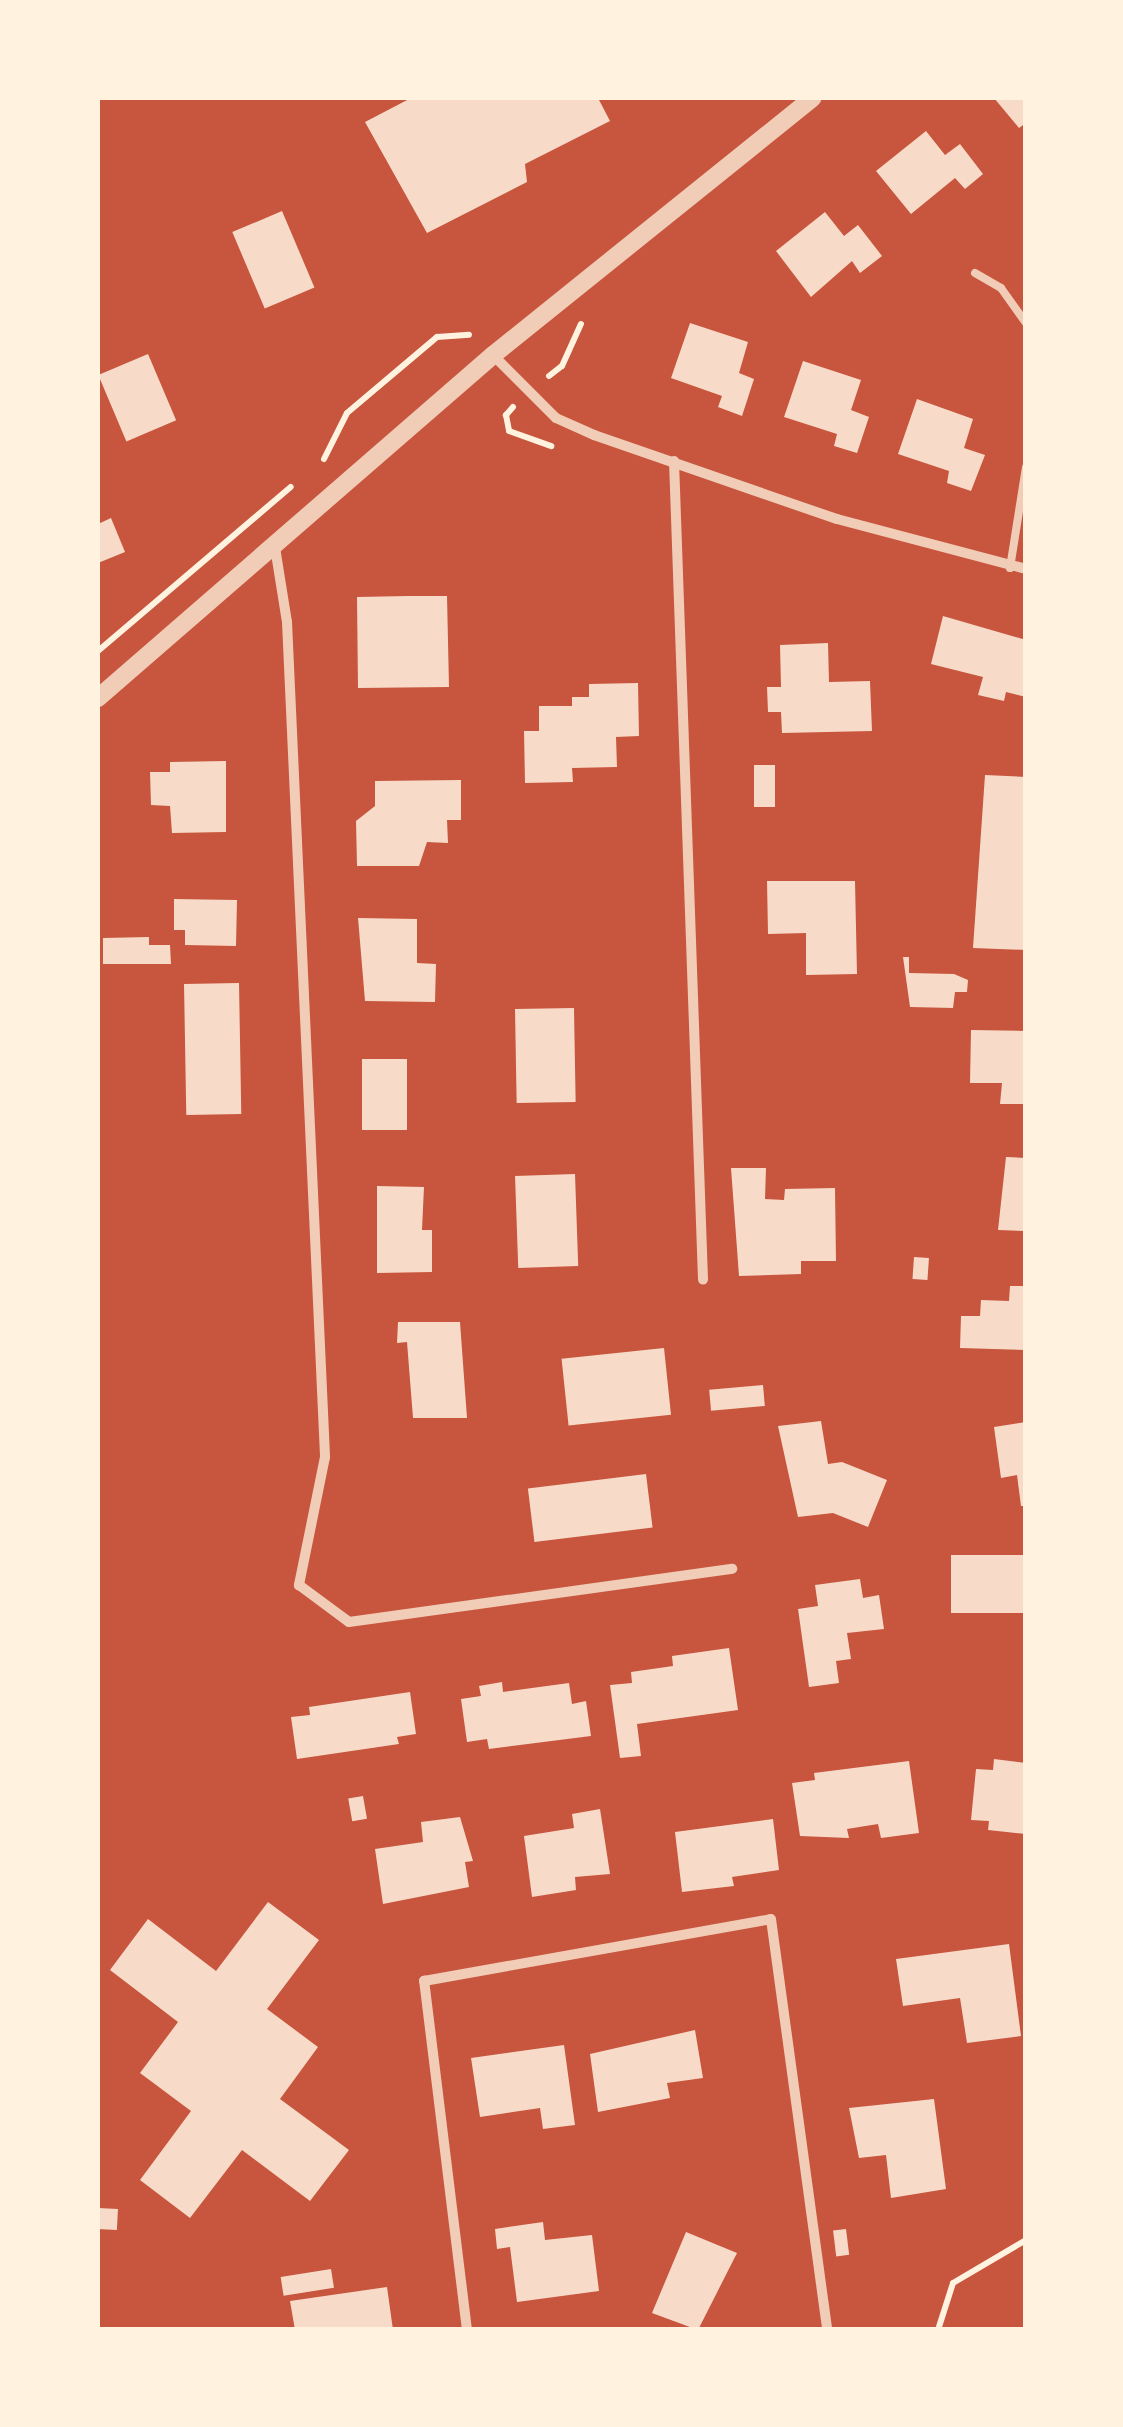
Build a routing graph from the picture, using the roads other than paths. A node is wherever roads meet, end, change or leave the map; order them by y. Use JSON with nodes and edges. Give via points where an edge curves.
{"nodes":[{"id":1,"x":813,"y":98,"type":"edge"},
{"id":2,"x":975,"y":273,"type":"dead end"},
{"id":3,"x":1026,"y":323,"type":"edge"},
{"id":4,"x":492,"y":355,"type":"junction"},
{"id":5,"x":674,"y":461,"type":"junction"},
{"id":6,"x":1026,"y":467,"type":"edge"},
{"id":7,"x":274,"y":540,"type":"junction"},
{"id":8,"x":1010,"y":568,"type":"junction"},
{"id":9,"x":1026,"y":569,"type":"edge"},
{"id":10,"x":98,"y":698,"type":"edge"},
{"id":11,"x":704,"y":1279,"type":"dead end"},
{"id":12,"x":732,"y":1569,"type":"dead end"},
{"id":13,"x":467,"y":2330,"type":"edge"},
{"id":14,"x":828,"y":2330,"type":"edge"}],
"edges":[{"from":1,"to":4,"type":"street"},
{"from":2,"to":3,"type":"lane","via":[[1001,288]]},
{"from":4,"to":5,"type":"street","via":[[556,418]]},
{"from":4,"to":7,"type":"street"},
{"from":5,"to":8,"type":"street","via":[[837,519]]},
{"from":5,"to":11,"type":"street"},
{"from":6,"to":8,"type":"lane"},
{"from":7,"to":10,"type":"street"},
{"from":7,"to":12,"type":"street","via":[[287,622],[325,1458],[298,1586],[349,1622]]},
{"from":8,"to":9,"type":"street"},
{"from":13,"to":14,"type":"street","via":[[424,1981],[770,1919]]}]}
